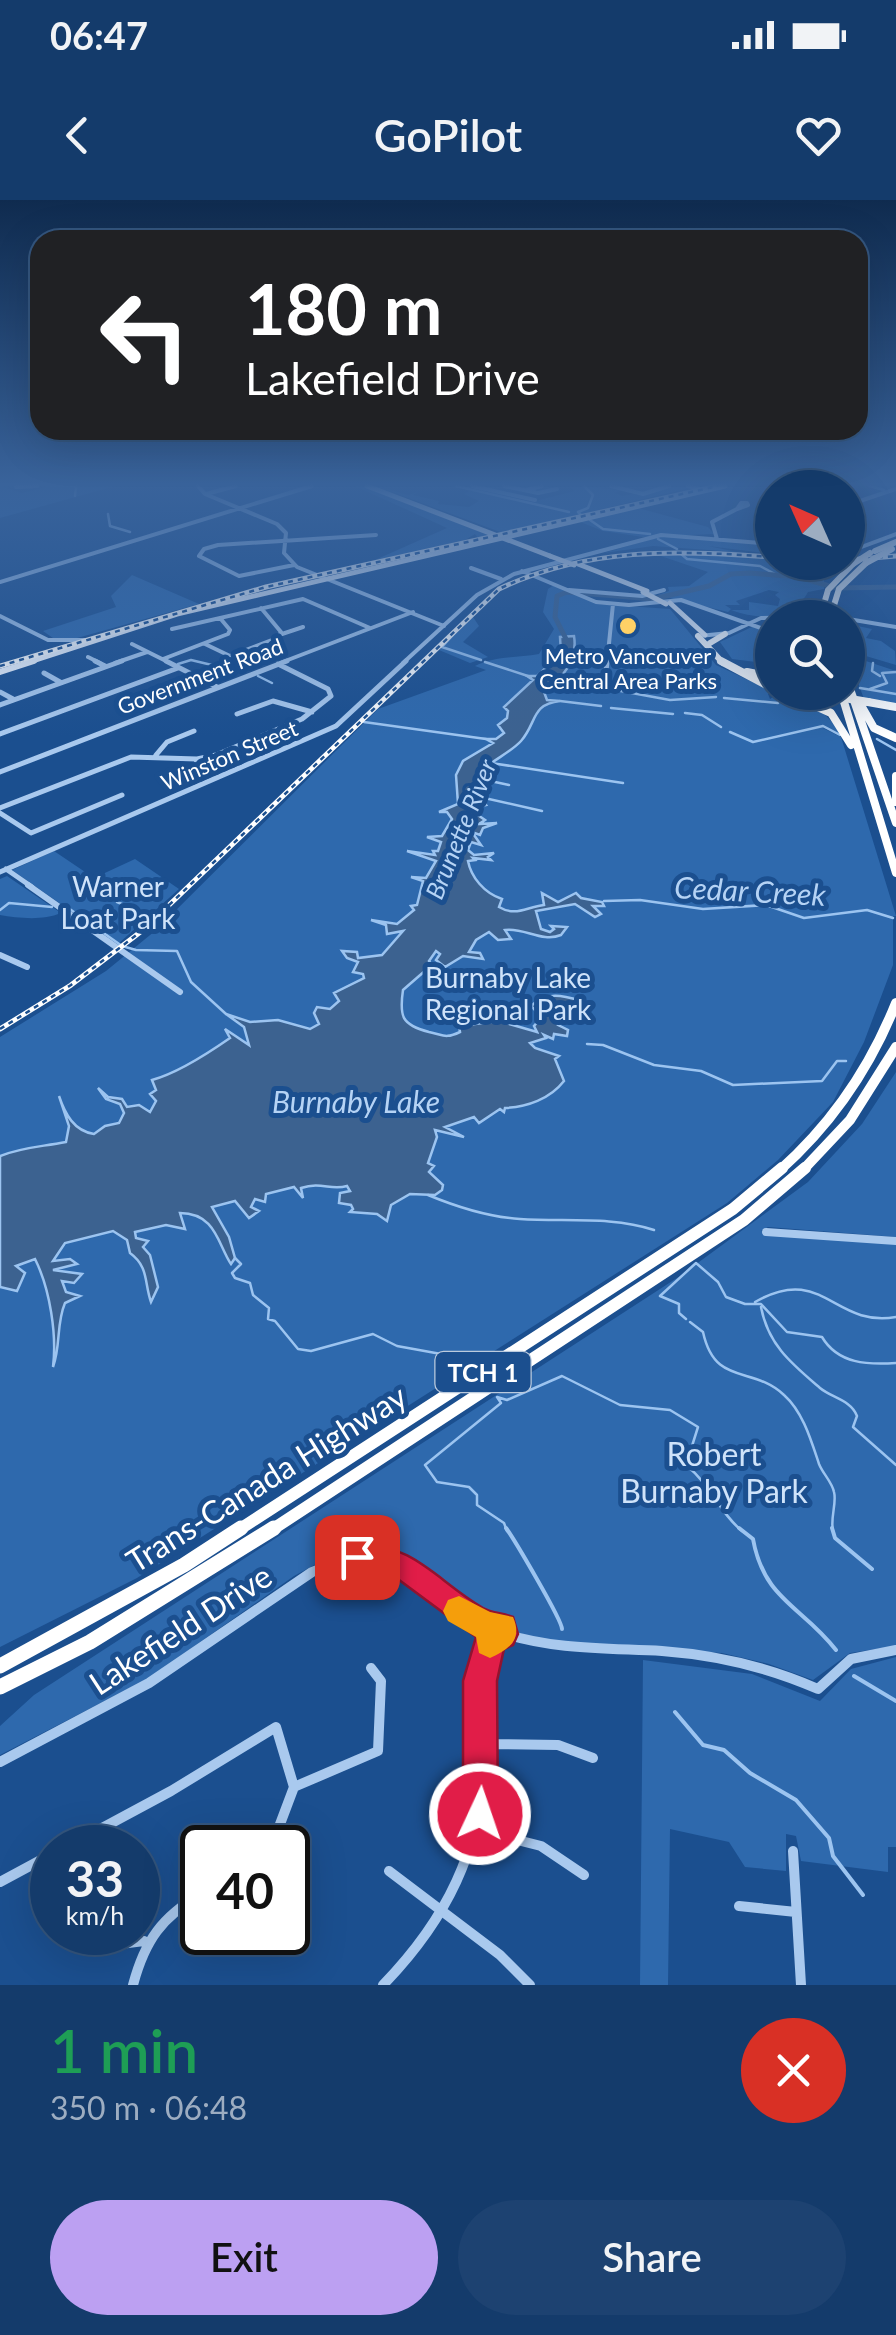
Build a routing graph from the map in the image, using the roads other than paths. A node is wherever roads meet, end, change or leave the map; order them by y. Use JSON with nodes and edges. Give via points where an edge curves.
{"nodes":[{"id":1,"x":41,"y":569,"type":"edge"},
{"id":2,"x":225,"y":569,"type":"edge"},
{"id":3,"x":269,"y":569,"type":"edge"},
{"id":4,"x":305,"y":569,"type":"edge"},
{"id":5,"x":307,"y":569,"type":"edge"},
{"id":6,"x":365,"y":569,"type":"edge"},
{"id":7,"x":380,"y":569,"type":"edge"},
{"id":8,"x":475,"y":569,"type":"edge"},
{"id":9,"x":529,"y":569,"type":"edge"},
{"id":10,"x":587,"y":569,"type":"edge"},
{"id":11,"x":847,"y":569,"type":"edge"},
{"id":12,"x":859,"y":569,"type":"edge"},
{"id":13,"x":522,"y":571,"type":"junction"},
{"id":14,"x":310,"y":572,"type":"junction"},
{"id":15,"x":326,"y":578,"type":"junction"},
{"id":16,"x":502,"y":579,"type":"junction"},
{"id":17,"x":313,"y":580,"type":"junction"},
{"id":18,"x":338,"y":580,"type":"junction"},
{"id":19,"x":0,"y":582,"type":"edge"},
{"id":20,"x":664,"y":590,"type":"dead end"},
{"id":21,"x":571,"y":591,"type":"junction"},
{"id":22,"x":826,"y":600,"type":"edge"},
{"id":23,"x":834,"y":600,"type":"edge"},
{"id":24,"x":612,"y":604,"type":"junction"},
{"id":25,"x":629,"y":604,"type":"junction"},
{"id":26,"x":665,"y":604,"type":"junction"},
{"id":27,"x":261,"y":608,"type":"junction"},
{"id":28,"x":412,"y":613,"type":"junction"},
{"id":29,"x":0,"y":616,"type":"edge"},
{"id":30,"x":683,"y":616,"type":"joint"},
{"id":31,"x":731,"y":616,"type":"junction"},
{"id":32,"x":755,"y":617,"type":"edge"},
{"id":33,"x":220,"y":618,"type":"junction"},
{"id":34,"x":755,"y":621,"type":"edge"},
{"id":35,"x":748,"y":622,"type":"junction"},
{"id":36,"x":865,"y":622,"type":"edge"},
{"id":37,"x":755,"y":625,"type":"edge"},
{"id":38,"x":444,"y":626,"type":"junction"},
{"id":39,"x":742,"y":626,"type":"junction"},
{"id":40,"x":303,"y":627,"type":"dead end"},
{"id":41,"x":896,"y":627,"type":"edge"},
{"id":42,"x":371,"y":628,"type":"junction"},
{"id":43,"x":172,"y":630,"type":"dead end"},
{"id":44,"x":282,"y":634,"type":"junction"},
{"id":45,"x":725,"y":634,"type":"junction"},
{"id":46,"x":704,"y":636,"type":"junction"},
{"id":47,"x":48,"y":640,"type":"junction"},
{"id":48,"x":90,"y":640,"type":"junction"},
{"id":49,"x":79,"y":642,"type":"junction"},
{"id":50,"x":132,"y":644,"type":"dead end"},
{"id":51,"x":205,"y":644,"type":"junction"},
{"id":52,"x":147,"y":652,"type":"junction"},
{"id":53,"x":41,"y":656,"type":"junction"},
{"id":54,"x":88,"y":658,"type":"dead end"},
{"id":55,"x":162,"y":660,"type":"junction"},
{"id":56,"x":278,"y":664,"type":"junction"},
{"id":57,"x":106,"y":667,"type":"junction"},
{"id":58,"x":178,"y":668,"type":"junction"},
{"id":59,"x":736,"y":669,"type":"junction"},
{"id":60,"x":0,"y":670,"type":"edge"},
{"id":61,"x":44,"y":674,"type":"dead end"},
{"id":62,"x":755,"y":676,"type":"edge"},
{"id":63,"x":605,"y":682,"type":"dead end"},
{"id":64,"x":61,"y":683,"type":"junction"},
{"id":65,"x":218,"y":688,"type":"junction"},
{"id":66,"x":0,"y":692,"type":"edge"},
{"id":67,"x":14,"y":700,"type":"junction"},
{"id":68,"x":865,"y":701,"type":"edge"},
{"id":69,"x":0,"y":705,"type":"edge"},
{"id":70,"x":896,"y":707,"type":"edge"},
{"id":71,"x":822,"y":710,"type":"edge"},
{"id":72,"x":851,"y":710,"type":"edge"},
{"id":73,"x":854,"y":710,"type":"edge"},
{"id":74,"x":861,"y":710,"type":"edge"},
{"id":75,"x":314,"y":712,"type":"junction"},
{"id":76,"x":237,"y":714,"type":"dead end"},
{"id":77,"x":194,"y":731,"type":"dead end"},
{"id":78,"x":0,"y":734,"type":"edge"},
{"id":79,"x":896,"y":738,"type":"edge"},
{"id":80,"x":156,"y":755,"type":"junction"},
{"id":81,"x":197,"y":758,"type":"junction"},
{"id":82,"x":864,"y":768,"type":"junction"},
{"id":83,"x":0,"y":772,"type":"edge"},
{"id":84,"x":896,"y":776,"type":"edge"},
{"id":85,"x":169,"y":777,"type":"dead end"},
{"id":86,"x":122,"y":795,"type":"dead end"},
{"id":87,"x":896,"y":802,"type":"edge"},
{"id":88,"x":0,"y":811,"type":"edge"},
{"id":89,"x":896,"y":823,"type":"edge"},
{"id":90,"x":3,"y":871,"type":"edge"},
{"id":91,"x":896,"y":873,"type":"edge"},
{"id":92,"x":0,"y":955,"type":"edge"},
{"id":93,"x":26,"y":967,"type":"dead end"},
{"id":94,"x":180,"y":992,"type":"dead end"},
{"id":95,"x":896,"y":1003,"type":"edge"},
{"id":96,"x":896,"y":1047,"type":"edge"},
{"id":97,"x":766,"y":1232,"type":"dead end"},
{"id":98,"x":896,"y":1240,"type":"edge"},
{"id":99,"x":495,"y":1632,"type":"junction"},
{"id":100,"x":896,"y":1650,"type":"edge"},
{"id":101,"x":0,"y":1666,"type":"edge"},
{"id":102,"x":371,"y":1668,"type":"dead end"},
{"id":103,"x":0,"y":1688,"type":"edge"},
{"id":104,"x":482,"y":1744,"type":"junction"},
{"id":105,"x":593,"y":1758,"type":"dead end"},
{"id":106,"x":0,"y":1762,"type":"edge"},
{"id":107,"x":294,"y":1787,"type":"junction"},
{"id":108,"x":108,"y":1825,"type":"edge"},
{"id":109,"x":280,"y":1825,"type":"edge"},
{"id":110,"x":478,"y":1830,"type":"junction"},
{"id":111,"x":793,"y":1851,"type":"dead end"},
{"id":112,"x":30,"y":1866,"type":"edge"},
{"id":113,"x":390,"y":1871,"type":"dead end"},
{"id":114,"x":584,"y":1875,"type":"dead end"},
{"id":115,"x":0,"y":1882,"type":"edge"},
{"id":116,"x":180,"y":1906,"type":"edge"},
{"id":117,"x":739,"y":1906,"type":"dead end"},
{"id":118,"x":796,"y":1912,"type":"junction"},
{"id":119,"x":446,"y":1913,"type":"junction"},
{"id":120,"x":160,"y":1921,"type":"edge"},
{"id":121,"x":140,"y":1955,"type":"edge"},
{"id":122,"x":133,"y":1985,"type":"edge"},
{"id":123,"x":383,"y":1985,"type":"edge"},
{"id":124,"x":530,"y":1985,"type":"edge"},
{"id":125,"x":801,"y":1985,"type":"edge"}],
"edges":[{"from":1,"to":19,"type":"street"},
{"from":2,"to":3,"type":"street","via":[[239,576]]},
{"from":4,"to":14,"type":"street"},
{"from":5,"to":15,"type":"street"},
{"from":6,"to":15,"type":"main road"},
{"from":7,"to":18,"type":"main road"},
{"from":8,"to":16,"type":"street"},
{"from":9,"to":13,"type":"street","name":"Winston Street"},
{"from":10,"to":26,"type":"main road","bridge":true},
{"from":11,"to":22,"type":"highway","bridge":true},
{"from":12,"to":23,"type":"highway","bridge":true},
{"from":13,"to":16,"type":"street","name":"Winston Street"},
{"from":13,"to":21,"type":"street"},
{"from":14,"to":15,"type":"street"},
{"from":14,"to":17,"type":"main road"},
{"from":15,"to":17,"type":"main road"},
{"from":15,"to":18,"type":"main road"},
{"from":15,"to":48,"type":"main road"},
{"from":16,"to":38,"type":"street","name":"Winston Street"},
{"from":17,"to":49,"type":"main road"},
{"from":18,"to":28,"type":"street"},
{"from":20,"to":21,"type":"street","via":[[641,596]]},
{"from":21,"to":24,"type":"street"},
{"from":24,"to":25,"type":"street"},
{"from":24,"to":63,"type":"street"},
{"from":25,"to":26,"type":"street"},
{"from":25,"to":31,"type":"street","via":[[681,600]]},
{"from":26,"to":30,"type":"main road"},
{"from":26,"to":46,"type":"main road"},
{"from":27,"to":33,"type":"street"},
{"from":27,"to":42,"type":"street","via":[[303,600]]},
{"from":27,"to":44,"type":"street"},
{"from":28,"to":38,"type":"street"},
{"from":28,"to":42,"type":"street","name":"Government Road"},
{"from":29,"to":47,"type":"street"},
{"from":30,"to":46,"type":"main road"},
{"from":31,"to":32,"type":"street"},
{"from":31,"to":35,"type":"street"},
{"from":31,"to":39,"type":"street"},
{"from":33,"to":43,"type":"street"},
{"from":33,"to":51,"type":"street","via":[[230,632]]},
{"from":34,"to":35,"type":"street"},
{"from":35,"to":37,"type":"street"},
{"from":35,"to":39,"type":"street"},
{"from":36,"to":41,"type":"street"},
{"from":38,"to":90,"type":"street","name":"Winston Street","via":[[330,730]]},
{"from":39,"to":45,"type":"street"},
{"from":40,"to":44,"type":"street"},
{"from":42,"to":56,"type":"street","name":"Government Road"},
{"from":44,"to":51,"type":"street","via":[[230,656]]},
{"from":45,"to":46,"type":"highway"},
{"from":45,"to":46,"type":"main road"},
{"from":46,"to":59,"type":"highway"},
{"from":46,"to":59,"type":"highway","via":[[711,654]]},
{"from":47,"to":49,"type":"street"},
{"from":47,"to":53,"type":"street"},
{"from":48,"to":49,"type":"street"},
{"from":48,"to":53,"type":"main road"},
{"from":49,"to":53,"type":"main road"},
{"from":50,"to":52,"type":"street"},
{"from":51,"to":55,"type":"street"},
{"from":52,"to":55,"type":"street"},
{"from":52,"to":57,"type":"street"},
{"from":53,"to":60,"type":"main road"},
{"from":54,"to":57,"type":"street"},
{"from":55,"to":58,"type":"street"},
{"from":56,"to":65,"type":"street","name":"Government Road"},
{"from":56,"to":75,"type":"street","via":[[331,690]]},
{"from":57,"to":64,"type":"street"},
{"from":58,"to":65,"type":"street"},
{"from":58,"to":78,"type":"street"},
{"from":59,"to":62,"type":"highway"},
{"from":61,"to":64,"type":"street"},
{"from":64,"to":67,"type":"street"},
{"from":65,"to":83,"type":"street","name":"Government Road"},
{"from":66,"to":67,"type":"street"},
{"from":67,"to":69,"type":"street"},
{"from":68,"to":70,"type":"highway","bridge":true},
{"from":71,"to":82,"type":"highway","via":[[834,716]]},
{"from":72,"to":82,"type":"highway"},
{"from":73,"to":89,"type":"highway"},
{"from":74,"to":79,"type":"highway","via":[[874,728]]},
{"from":75,"to":76,"type":"street","via":[[273,700]]},
{"from":75,"to":81,"type":"street","via":[[221,754]]},
{"from":77,"to":80,"type":"street","via":[[167,742]]},
{"from":80,"to":81,"type":"street"},
{"from":80,"to":88,"type":"street","via":[[124,758]]},
{"from":81,"to":85,"type":"street"},
{"from":82,"to":91,"type":"highway"},
{"from":84,"to":87,"type":"highway"},
{"from":86,"to":88,"type":"street","via":[[31,834]]},
{"from":90,"to":94,"type":"street"},
{"from":92,"to":93,"type":"street"},
{"from":95,"to":101,"type":"highway","name":"Trans-Canada Highway","number":"TCH 1","via":[[874,1056],[826,1124],[732,1210],[184,1564]]},
{"from":96,"to":103,"type":"highway","name":"Trans-Canada Highway","number":"TCH 1","via":[[842,1131],[744,1220],[201,1576]]},
{"from":97,"to":98,"type":"street"},
{"from":99,"to":100,"type":"street","name":"Lakefield Drive","via":[[562,1648],[738,1660],[818,1689],[852,1658]]},
{"from":99,"to":104,"type":"street","via":[[480,1681]]},
{"from":99,"to":106,"type":"street","name":"Lakefield Drive","via":[[399,1564],[377,1557],[340,1560],[312,1572],[149,1683]]},
{"from":102,"to":107,"type":"street","via":[[381,1681],[378,1751]]},
{"from":104,"to":105,"type":"street","via":[[558,1744]]},
{"from":104,"to":110,"type":"street"},
{"from":107,"to":108,"type":"street","via":[[276,1727]]},
{"from":107,"to":109,"type":"street"},
{"from":110,"to":114,"type":"street","via":[[541,1846]]},
{"from":110,"to":119,"type":"street"},
{"from":111,"to":118,"type":"street"},
{"from":112,"to":115,"type":"street"},
{"from":113,"to":119,"type":"street"},
{"from":116,"to":120,"type":"street"},
{"from":117,"to":118,"type":"street"},
{"from":118,"to":125,"type":"street"},
{"from":119,"to":123,"type":"street"},
{"from":119,"to":124,"type":"street"},
{"from":121,"to":122,"type":"street"}]}
